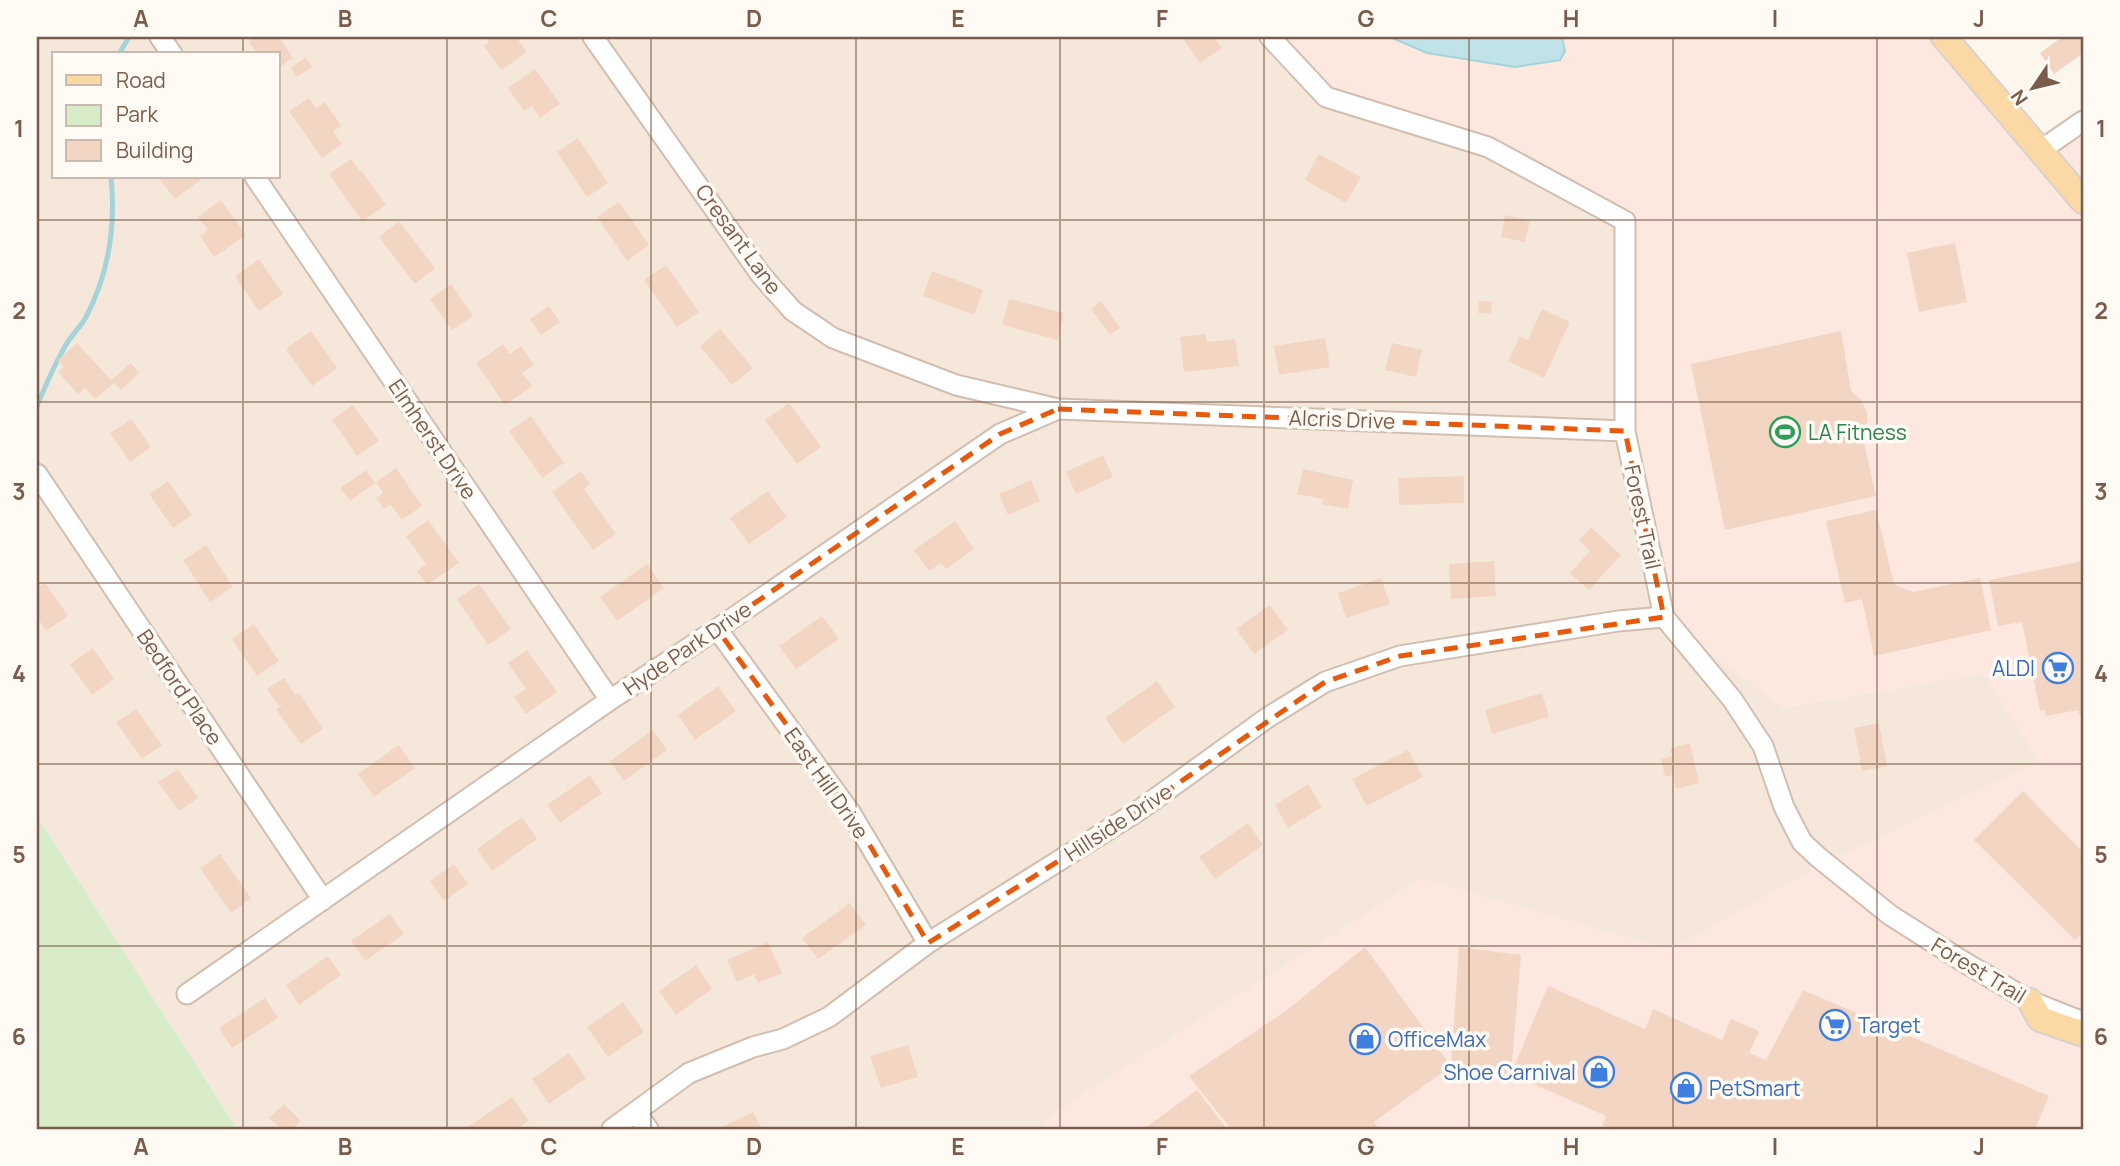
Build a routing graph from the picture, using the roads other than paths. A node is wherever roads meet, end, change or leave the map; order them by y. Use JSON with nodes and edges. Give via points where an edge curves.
{"nodes":[{"id":1,"x":160,"y":37,"type":"edge"},
{"id":2,"x":593,"y":37,"type":"edge"},
{"id":3,"x":1270,"y":37,"type":"edge"},
{"id":4,"x":1944,"y":37,"type":"edge"},
{"id":5,"x":171,"y":52,"type":"edge"},
{"id":6,"x":2083,"y":121,"type":"edge"},
{"id":7,"x":2041,"y":150,"type":"junction"},
{"id":8,"x":256,"y":178,"type":"edge"},
{"id":9,"x":2083,"y":201,"type":"edge"},
{"id":10,"x":1058,"y":409,"type":"junction"},
{"id":11,"x":1625,"y":431,"type":"junction"},
{"id":12,"x":37,"y":474,"type":"edge"},
{"id":13,"x":1664,"y":617,"type":"junction"},
{"id":14,"x":717,"y":629,"type":"junction"},
{"id":15,"x":610,"y":700,"type":"junction"},
{"id":16,"x":323,"y":900,"type":"junction"},
{"id":17,"x":928,"y":943,"type":"junction"},
{"id":18,"x":187,"y":994,"type":"dead end"},
{"id":19,"x":2030,"y":1001,"type":"junction"},
{"id":20,"x":2083,"y":1022,"type":"edge"},
{"id":21,"x":2083,"y":1034,"type":"edge"},
{"id":22,"x":636,"y":1112,"type":"junction"},
{"id":23,"x":612,"y":1129,"type":"edge"},
{"id":24,"x":648,"y":1129,"type":"edge"}],
"edges":[{"from":1,"to":5,"type":"street"},
{"from":2,"to":10,"type":"street","name":"Cresant Lane","via":[[761,275],[793,311],[833,338],[932,377]]},
{"from":3,"to":11,"type":"street","name":"Forest Trail","via":[[1326,97],[1488,147],[1625,221]]},
{"from":4,"to":7,"type":"main road"},
{"from":6,"to":7,"type":"street"},
{"from":7,"to":9,"type":"main road"},
{"from":8,"to":15,"type":"street","name":"Elmherst Drive"},
{"from":10,"to":11,"type":"street","name":"Alcris Drive"},
{"from":10,"to":14,"type":"street","name":"Hyde Park Drive","via":[[1000,434]]},
{"from":11,"to":13,"type":"street","name":"Forest Trail"},
{"from":12,"to":16,"type":"street","name":"Bedford Place"},
{"from":13,"to":17,"type":"street","name":"Hillside Drive","via":[[1399,656],[1325,682],[1138,811]]},
{"from":13,"to":19,"type":"street","name":"Forest Trail","via":[[1732,699],[1763,746],[1784,807],[1802,842],[1890,915]]},
{"from":14,"to":15,"type":"street","name":"Hyde Park Drive"},
{"from":14,"to":17,"type":"street","name":"East Hill Drive","via":[[850,811]]},
{"from":15,"to":16,"type":"street","name":"Hyde Park Drive"},
{"from":16,"to":18,"type":"street","name":"Hyde Park Drive"},
{"from":17,"to":22,"type":"street","name":"Hillside Drive","via":[[829,1017],[689,1073]]},
{"from":19,"to":20,"type":"street","name":"Forest Trail"},
{"from":19,"to":21,"type":"main road","via":[[2040,1018]]},
{"from":22,"to":23,"type":"street","name":"Hillside Drive"},
{"from":22,"to":24,"type":"street"}]}
